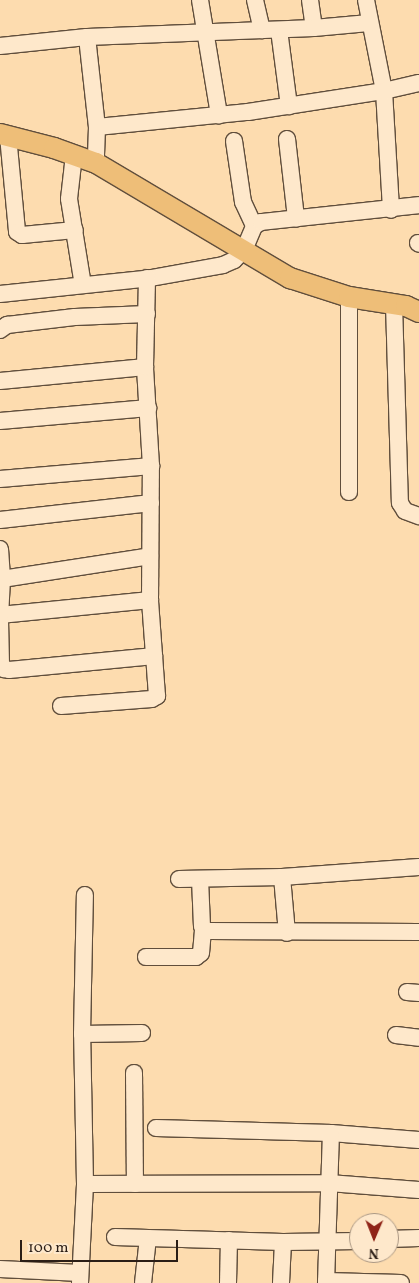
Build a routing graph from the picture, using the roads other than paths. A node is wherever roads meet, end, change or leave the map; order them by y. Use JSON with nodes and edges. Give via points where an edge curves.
{"nodes":[{"id":1,"x":200,"y":0,"type":"edge"},
{"id":2,"x":255,"y":0,"type":"edge"},
{"id":3,"x":310,"y":0,"type":"edge"},
{"id":4,"x":366,"y":0,"type":"edge"},
{"id":5,"x":369,"y":23,"type":"junction"},
{"id":6,"x":314,"y":28,"type":"junction"},
{"id":7,"x":262,"y":30,"type":"junction"},
{"id":8,"x":279,"y":30,"type":"junction"},
{"id":9,"x":206,"y":33,"type":"junction"},
{"id":10,"x":87,"y":37,"type":"junction"},
{"id":11,"x":0,"y":46,"type":"edge"},
{"id":12,"x":419,"y":83,"type":"edge"},
{"id":13,"x":384,"y":91,"type":"junction"},
{"id":14,"x":289,"y":106,"type":"junction"},
{"id":15,"x":219,"y":115,"type":"junction"},
{"id":16,"x":97,"y":127,"type":"junction"},
{"id":17,"x":4,"y":135,"type":"edge"},
{"id":18,"x":287,"y":139,"type":"dead end"},
{"id":19,"x":234,"y":141,"type":"dead end"},
{"id":20,"x":74,"y":155,"type":"junction"},
{"id":21,"x":96,"y":163,"type":"junction"},
{"id":22,"x":419,"y":205,"type":"edge"},
{"id":23,"x":391,"y":210,"type":"junction"},
{"id":24,"x":296,"y":218,"type":"junction"},
{"id":25,"x":254,"y":226,"type":"junction"},
{"id":26,"x":75,"y":230,"type":"junction"},
{"id":27,"x":244,"y":250,"type":"junction"},
{"id":28,"x":147,"y":278,"type":"junction"},
{"id":29,"x":83,"y":285,"type":"junction"},
{"id":30,"x":0,"y":294,"type":"edge"},
{"id":31,"x":349,"y":297,"type":"junction"},
{"id":32,"x":394,"y":304,"type":"junction"},
{"id":33,"x":419,"y":312,"type":"edge"},
{"id":34,"x":147,"y":314,"type":"junction"},
{"id":35,"x":0,"y":330,"type":"edge"},
{"id":36,"x":145,"y":367,"type":"junction"},
{"id":37,"x":0,"y":381,"type":"edge"},
{"id":38,"x":148,"y":408,"type":"junction"},
{"id":39,"x":0,"y":421,"type":"edge"},
{"id":40,"x":151,"y":466,"type":"junction"},
{"id":41,"x":0,"y":479,"type":"edge"},
{"id":42,"x":349,"y":492,"type":"dead end"},
{"id":43,"x":151,"y":503,"type":"junction"},
{"id":44,"x":419,"y":516,"type":"edge"},
{"id":45,"x":0,"y":520,"type":"edge"},
{"id":46,"x":0,"y":549,"type":"edge"},
{"id":47,"x":150,"y":556,"type":"junction"},
{"id":48,"x":2,"y":579,"type":"junction"},
{"id":49,"x":150,"y":600,"type":"junction"},
{"id":50,"x":0,"y":614,"type":"edge"},
{"id":51,"x":0,"y":620,"type":"edge"},
{"id":52,"x":154,"y":656,"type":"junction"},
{"id":53,"x":61,"y":706,"type":"dead end"},
{"id":54,"x":419,"y":867,"type":"edge"},
{"id":55,"x":282,"y":877,"type":"junction"},
{"id":56,"x":179,"y":879,"type":"dead end"},
{"id":57,"x":200,"y":879,"type":"junction"},
{"id":58,"x":85,"y":894,"type":"dead end"},
{"id":59,"x":203,"y":929,"type":"junction"},
{"id":60,"x":288,"y":932,"type":"junction"},
{"id":61,"x":419,"y":932,"type":"edge"},
{"id":62,"x":146,"y":956,"type":"dead end"},
{"id":63,"x":142,"y":1033,"type":"dead end"},
{"id":64,"x":82,"y":1034,"type":"junction"},
{"id":65,"x":396,"y":1036,"type":"dead end"},
{"id":66,"x":419,"y":1038,"type":"edge"},
{"id":67,"x":134,"y":1073,"type":"dead end"},
{"id":68,"x":156,"y":1128,"type":"dead end"},
{"id":69,"x":331,"y":1133,"type":"junction"},
{"id":70,"x":419,"y":1140,"type":"edge"},
{"id":71,"x":329,"y":1183,"type":"junction"},
{"id":72,"x":85,"y":1184,"type":"junction"},
{"id":73,"x":135,"y":1184,"type":"junction"},
{"id":74,"x":419,"y":1190,"type":"edge"},
{"id":75,"x":115,"y":1237,"type":"dead end"},
{"id":76,"x":148,"y":1238,"type":"junction"},
{"id":77,"x":419,"y":1238,"type":"edge"},
{"id":78,"x":399,"y":1239,"type":"edge"},
{"id":79,"x":229,"y":1240,"type":"junction"},
{"id":80,"x":349,"y":1241,"type":"edge"},
{"id":81,"x":283,"y":1242,"type":"junction"},
{"id":82,"x":327,"y":1242,"type":"junction"},
{"id":83,"x":0,"y":1269,"type":"edge"},
{"id":84,"x":18,"y":1277,"type":"edge"},
{"id":85,"x":80,"y":1278,"type":"edge"},
{"id":86,"x":326,"y":1282,"type":"edge"},
{"id":87,"x":144,"y":1283,"type":"edge"},
{"id":88,"x":228,"y":1283,"type":"edge"},
{"id":89,"x":281,"y":1283,"type":"edge"},
{"id":90,"x":401,"y":1283,"type":"edge"}],
"edges":[{"from":1,"to":9,"type":"street"},
{"from":2,"to":7,"type":"street"},
{"from":3,"to":6,"type":"street"},
{"from":4,"to":5,"type":"street"},
{"from":5,"to":6,"type":"street"},
{"from":5,"to":13,"type":"street"},
{"from":6,"to":8,"type":"street"},
{"from":7,"to":8,"type":"street"},
{"from":7,"to":9,"type":"street"},
{"from":8,"to":14,"type":"street"},
{"from":9,"to":10,"type":"street"},
{"from":9,"to":15,"type":"street"},
{"from":10,"to":11,"type":"street"},
{"from":10,"to":16,"type":"street"},
{"from":12,"to":13,"type":"street"},
{"from":13,"to":14,"type":"street"},
{"from":13,"to":23,"type":"street"},
{"from":14,"to":15,"type":"street"},
{"from":15,"to":16,"type":"street"},
{"from":16,"to":21,"type":"street"},
{"from":17,"to":20,"type":"main road"},
{"from":17,"to":26,"type":"street","via":[[16,232],[22,235]]},
{"from":18,"to":24,"type":"street"},
{"from":19,"to":25,"type":"street","via":[[243,202]]},
{"from":20,"to":21,"type":"main road"},
{"from":20,"to":26,"type":"street","via":[[69,199]]},
{"from":21,"to":27,"type":"main road"},
{"from":22,"to":23,"type":"street"},
{"from":23,"to":24,"type":"street"},
{"from":24,"to":25,"type":"street","via":[[268,220]]},
{"from":25,"to":27,"type":"street"},
{"from":26,"to":29,"type":"street"},
{"from":27,"to":28,"type":"street","via":[[223,265]]},
{"from":27,"to":31,"type":"main road","via":[[290,278]]},
{"from":28,"to":29,"type":"street"},
{"from":28,"to":34,"type":"street"},
{"from":29,"to":30,"type":"street"},
{"from":31,"to":32,"type":"main road"},
{"from":31,"to":42,"type":"street"},
{"from":32,"to":33,"type":"main road"},
{"from":32,"to":44,"type":"street","via":[[400,503],[405,511]]},
{"from":34,"to":35,"type":"street","via":[[65,318],[7,325]]},
{"from":34,"to":36,"type":"street"},
{"from":36,"to":37,"type":"street"},
{"from":36,"to":38,"type":"street"},
{"from":38,"to":39,"type":"street"},
{"from":38,"to":40,"type":"street"},
{"from":40,"to":41,"type":"street"},
{"from":40,"to":43,"type":"street"},
{"from":43,"to":45,"type":"street"},
{"from":43,"to":47,"type":"street"},
{"from":46,"to":48,"type":"street"},
{"from":47,"to":48,"type":"street"},
{"from":47,"to":49,"type":"street"},
{"from":48,"to":50,"type":"street"},
{"from":49,"to":50,"type":"street"},
{"from":49,"to":52,"type":"street"},
{"from":51,"to":52,"type":"street","via":[[1,664],[4,669]]},
{"from":52,"to":53,"type":"street","via":[[155,698]]},
{"from":54,"to":55,"type":"street"},
{"from":55,"to":57,"type":"street"},
{"from":55,"to":60,"type":"street"},
{"from":56,"to":57,"type":"street"},
{"from":57,"to":59,"type":"street"},
{"from":58,"to":64,"type":"street"},
{"from":59,"to":60,"type":"street"},
{"from":59,"to":62,"type":"street","via":[[201,953],[196,957]]},
{"from":60,"to":61,"type":"street"},
{"from":63,"to":64,"type":"street"},
{"from":64,"to":72,"type":"street"},
{"from":65,"to":66,"type":"street"},
{"from":67,"to":73,"type":"street"},
{"from":68,"to":69,"type":"street"},
{"from":69,"to":70,"type":"street"},
{"from":69,"to":71,"type":"street"},
{"from":71,"to":73,"type":"street"},
{"from":71,"to":74,"type":"street"},
{"from":71,"to":82,"type":"street"},
{"from":72,"to":73,"type":"street"},
{"from":72,"to":85,"type":"street"},
{"from":75,"to":76,"type":"street"},
{"from":76,"to":79,"type":"street"},
{"from":76,"to":87,"type":"street"},
{"from":77,"to":78,"type":"street"},
{"from":79,"to":81,"type":"street"},
{"from":79,"to":88,"type":"street"},
{"from":80,"to":82,"type":"street"},
{"from":81,"to":82,"type":"street"},
{"from":81,"to":89,"type":"street"},
{"from":82,"to":86,"type":"street"},
{"from":83,"to":84,"type":"street"},
{"from":84,"to":85,"type":"street"},
{"from":86,"to":90,"type":"street"}]}
